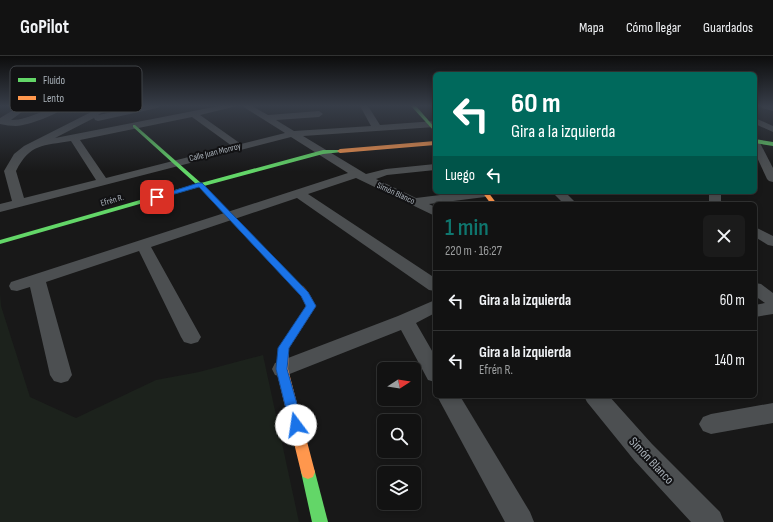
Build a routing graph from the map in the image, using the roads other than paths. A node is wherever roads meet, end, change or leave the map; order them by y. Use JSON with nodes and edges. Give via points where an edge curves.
{"nodes":[{"id":1,"x":67,"y":128,"type":"edge"},
{"id":2,"x":126,"y":128,"type":"edge"},
{"id":3,"x":137,"y":128,"type":"edge"},
{"id":4,"x":212,"y":128,"type":"edge"},
{"id":5,"x":282,"y":128,"type":"edge"},
{"id":6,"x":324,"y":128,"type":"edge"},
{"id":7,"x":377,"y":128,"type":"joint"},
{"id":8,"x":391,"y":128,"type":"edge"},
{"id":9,"x":325,"y":131,"type":"junction"},
{"id":10,"x":292,"y":134,"type":"junction"},
{"id":11,"x":74,"y":138,"type":"junction"},
{"id":12,"x":433,"y":143,"type":"edge"},
{"id":13,"x":757,"y":143,"type":"edge"},
{"id":14,"x":35,"y":144,"type":"junction"},
{"id":15,"x":773,"y":144,"type":"edge"},
{"id":16,"x":238,"y":146,"type":"junction"},
{"id":17,"x":757,"y":147,"type":"edge"},
{"id":18,"x":323,"y":152,"type":"junction"},
{"id":19,"x":175,"y":163,"type":"junction"},
{"id":20,"x":433,"y":167,"type":"edge"},
{"id":21,"x":361,"y":176,"type":"junction"},
{"id":22,"x":773,"y":179,"type":"edge"},
{"id":23,"x":103,"y":182,"type":"junction"},
{"id":24,"x":200,"y":185,"type":"junction"},
{"id":25,"x":299,"y":194,"type":"junction"},
{"id":26,"x":471,"y":194,"type":"edge"},
{"id":27,"x":560,"y":194,"type":"edge"},
{"id":28,"x":415,"y":202,"type":"junction"},
{"id":29,"x":570,"y":202,"type":"edge"},
{"id":30,"x":19,"y":203,"type":"junction"},
{"id":31,"x":0,"y":208,"type":"edge"},
{"id":32,"x":433,"y":211,"type":"edge"},
{"id":33,"x":229,"y":216,"type":"junction"},
{"id":34,"x":757,"y":232,"type":"edge"},
{"id":35,"x":0,"y":242,"type":"edge"},
{"id":36,"x":773,"y":242,"type":"edge"},
{"id":37,"x":143,"y":245,"type":"junction"},
{"id":38,"x":37,"y":280,"type":"junction"},
{"id":39,"x":433,"y":285,"type":"edge"},
{"id":40,"x":17,"y":286,"type":"dead end"},
{"id":41,"x":757,"y":289,"type":"edge"},
{"id":42,"x":773,"y":301,"type":"edge"},
{"id":43,"x":433,"y":307,"type":"edge"},
{"id":44,"x":773,"y":308,"type":"edge"},
{"id":45,"x":757,"y":311,"type":"edge"},
{"id":46,"x":404,"y":321,"type":"junction"},
{"id":47,"x":191,"y":337,"type":"dead end"},
{"id":48,"x":282,"y":369,"type":"junction"},
{"id":49,"x":433,"y":371,"type":"edge"},
{"id":50,"x":61,"y":375,"type":"dead end"},
{"id":51,"x":449,"y":398,"type":"edge"},
{"id":52,"x":597,"y":398,"type":"edge"},
{"id":53,"x":773,"y":413,"type":"edge"},
{"id":54,"x":711,"y":424,"type":"dead end"},
{"id":55,"x":320,"y":522,"type":"edge"},
{"id":56,"x":520,"y":522,"type":"edge"},
{"id":57,"x":710,"y":522,"type":"edge"}],
"edges":[{"from":1,"to":14,"type":"street"},
{"from":2,"to":11,"type":"street"},
{"from":3,"to":19,"type":"street"},
{"from":4,"to":16,"type":"street"},
{"from":5,"to":10,"type":"street","name":"Simón Blanco"},
{"from":6,"to":9,"type":"street"},
{"from":7,"to":8,"type":"street","name":"Calle Juan Monroy"},
{"from":7,"to":9,"type":"street","name":"Calle Juan Monroy"},
{"from":9,"to":10,"type":"street","name":"Calle Juan Monroy"},
{"from":10,"to":16,"type":"street","name":"Calle Juan Monroy"},
{"from":10,"to":18,"type":"street","name":"Simón Blanco"},
{"from":11,"to":14,"type":"street"},
{"from":11,"to":23,"type":"street"},
{"from":12,"to":18,"type":"street","name":"Efrén R."},
{"from":13,"to":15,"type":"street"},
{"from":14,"to":30,"type":"street","via":[[18,156],[10,171]]},
{"from":16,"to":19,"type":"street","name":"Calle Juan Monroy"},
{"from":17,"to":22,"type":"street"},
{"from":18,"to":21,"type":"street","name":"Simón Blanco"},
{"from":18,"to":24,"type":"street","name":"Efrén R."},
{"from":19,"to":23,"type":"street","name":"Calle Juan Monroy"},
{"from":19,"to":24,"type":"street"},
{"from":20,"to":21,"type":"street"},
{"from":21,"to":25,"type":"street"},
{"from":21,"to":28,"type":"street","name":"Simón Blanco"},
{"from":23,"to":30,"type":"street","name":"Calle Juan Monroy"},
{"from":24,"to":33,"type":"street"},
{"from":24,"to":35,"type":"street","name":"Efrén R."},
{"from":25,"to":33,"type":"street"},
{"from":25,"to":39,"type":"street"},
{"from":26,"to":28,"type":"street"},
{"from":27,"to":29,"type":"street"},
{"from":28,"to":32,"type":"street","name":"Simón Blanco"},
{"from":30,"to":31,"type":"street","name":"Calle Juan Monroy"},
{"from":33,"to":37,"type":"street"},
{"from":33,"to":48,"type":"street","via":[[305,294],[311,306],[284,348]]},
{"from":34,"to":36,"type":"street"},
{"from":37,"to":38,"type":"street"},
{"from":37,"to":47,"type":"street"},
{"from":38,"to":40,"type":"street"},
{"from":38,"to":50,"type":"street"},
{"from":41,"to":42,"type":"street"},
{"from":43,"to":46,"type":"street"},
{"from":44,"to":45,"type":"street"},
{"from":46,"to":48,"type":"street"},
{"from":46,"to":49,"type":"street"},
{"from":48,"to":55,"type":"street"},
{"from":51,"to":56,"type":"street"},
{"from":52,"to":57,"type":"street","name":"Simón Blanco","via":[[643,452]]},
{"from":53,"to":54,"type":"street"}]}
